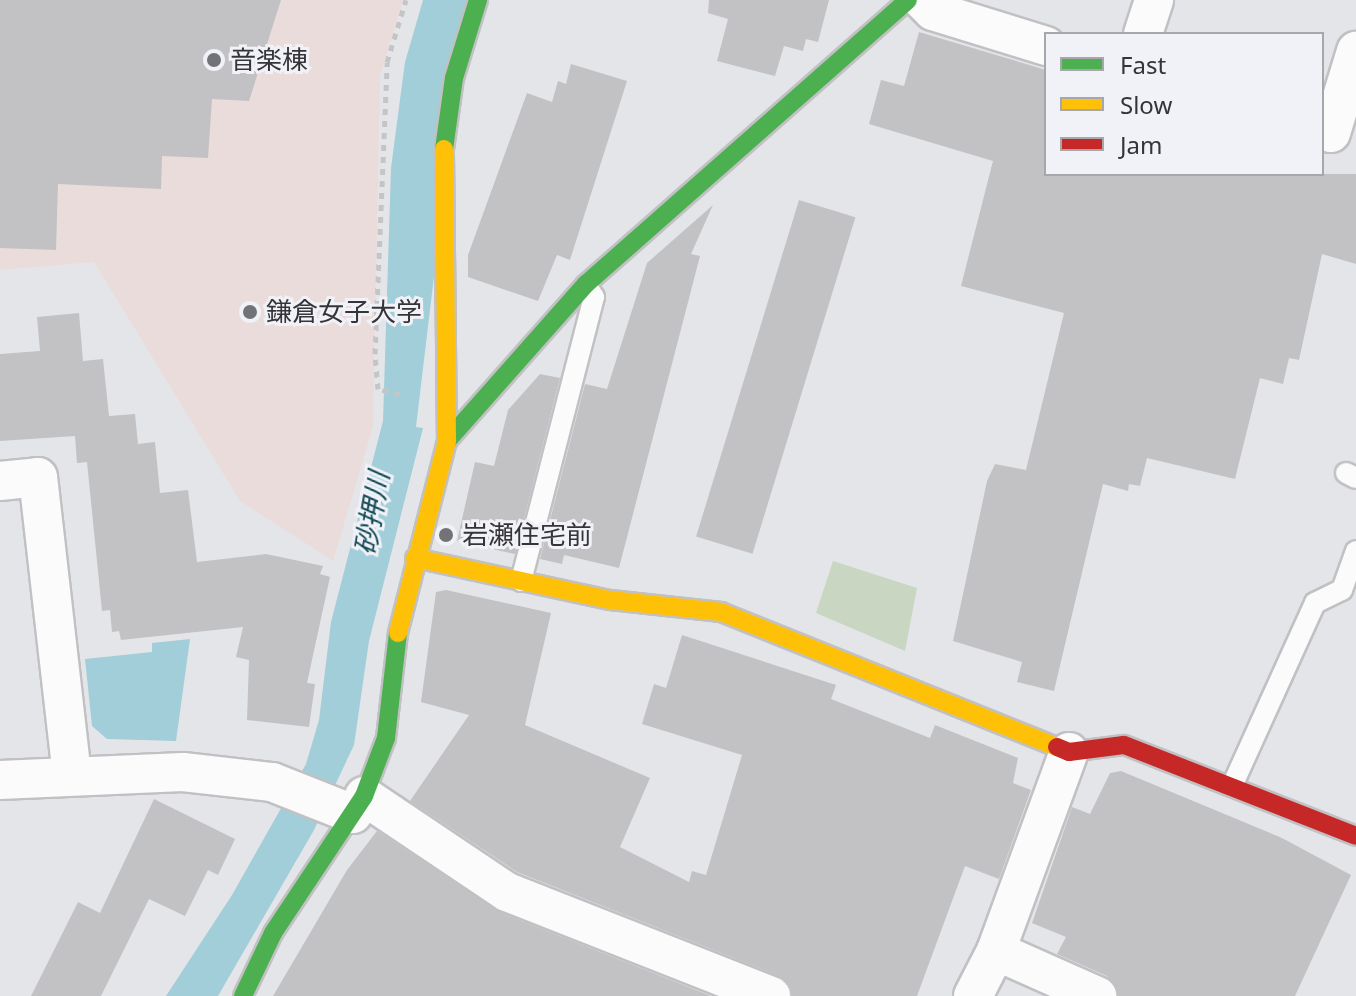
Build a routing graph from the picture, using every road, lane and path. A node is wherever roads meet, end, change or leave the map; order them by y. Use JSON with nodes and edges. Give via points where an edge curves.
{"nodes":[{"id":1,"x":406,"y":0,"type":"edge"},
{"id":2,"x":478,"y":0,"type":"edge"},
{"id":3,"x":908,"y":0,"type":"edge"},
{"id":4,"x":922,"y":0,"type":"edge"},
{"id":5,"x":1154,"y":0,"type":"edge"},
{"id":6,"x":1144,"y":32,"type":"edge"},
{"id":7,"x":1044,"y":45,"type":"edge"},
{"id":8,"x":1356,"y":51,"type":"edge"},
{"id":9,"x":1324,"y":131,"type":"edge"},
{"id":10,"x":586,"y":284,"type":"junction"},
{"id":11,"x":378,"y":389,"type":"dead end"},
{"id":12,"x":447,"y":441,"type":"junction"},
{"id":13,"x":0,"y":481,"type":"edge"},
{"id":14,"x":1356,"y":551,"type":"edge"},
{"id":15,"x":415,"y":558,"type":"junction"},
{"id":16,"x":521,"y":581,"type":"junction"},
{"id":17,"x":1349,"y":593,"type":"edge"},
{"id":18,"x":1069,"y":752,"type":"junction"},
{"id":19,"x":72,"y":774,"type":"junction"},
{"id":20,"x":0,"y":780,"type":"edge"},
{"id":21,"x":1232,"y":786,"type":"junction"},
{"id":22,"x":353,"y":806,"type":"junction"},
{"id":23,"x":1356,"y":836,"type":"edge"},
{"id":24,"x":996,"y":951,"type":"junction"},
{"id":25,"x":243,"y":996,"type":"edge"},
{"id":26,"x":771,"y":996,"type":"edge"},
{"id":27,"x":973,"y":996,"type":"edge"},
{"id":28,"x":1097,"y":996,"type":"edge"}],
"edges":[{"from":1,"to":11,"type":"path","via":[[387,62]]},
{"from":2,"to":12,"type":"street","via":[[454,78],[441,175]]},
{"from":3,"to":10,"type":"street"},
{"from":4,"to":7,"type":"street","via":[[933,11]]},
{"from":5,"to":6,"type":"street"},
{"from":8,"to":9,"type":"street","via":[[1331,133]]},
{"from":10,"to":12,"type":"street"},
{"from":10,"to":16,"type":"lane","via":[[594,297]]},
{"from":12,"to":15,"type":"street"},
{"from":13,"to":19,"type":"street","via":[[38,477]]},
{"from":14,"to":17,"type":"lane"},
{"from":15,"to":16,"type":"street"},
{"from":15,"to":22,"type":"street","via":[[393,651],[386,738]]},
{"from":16,"to":18,"type":"street","via":[[610,600],[721,612]]},
{"from":17,"to":21,"type":"lane","via":[[1315,603]]},
{"from":18,"to":21,"type":"street","via":[[1124,745]]},
{"from":18,"to":24,"type":"street"},
{"from":19,"to":20,"type":"street"},
{"from":19,"to":22,"type":"street","via":[[183,772],[281,786]]},
{"from":21,"to":23,"type":"street"},
{"from":22,"to":25,"type":"street","via":[[273,933]]},
{"from":22,"to":26,"type":"street","via":[[507,892]]},
{"from":24,"to":27,"type":"street"},
{"from":24,"to":28,"type":"street"}]}
